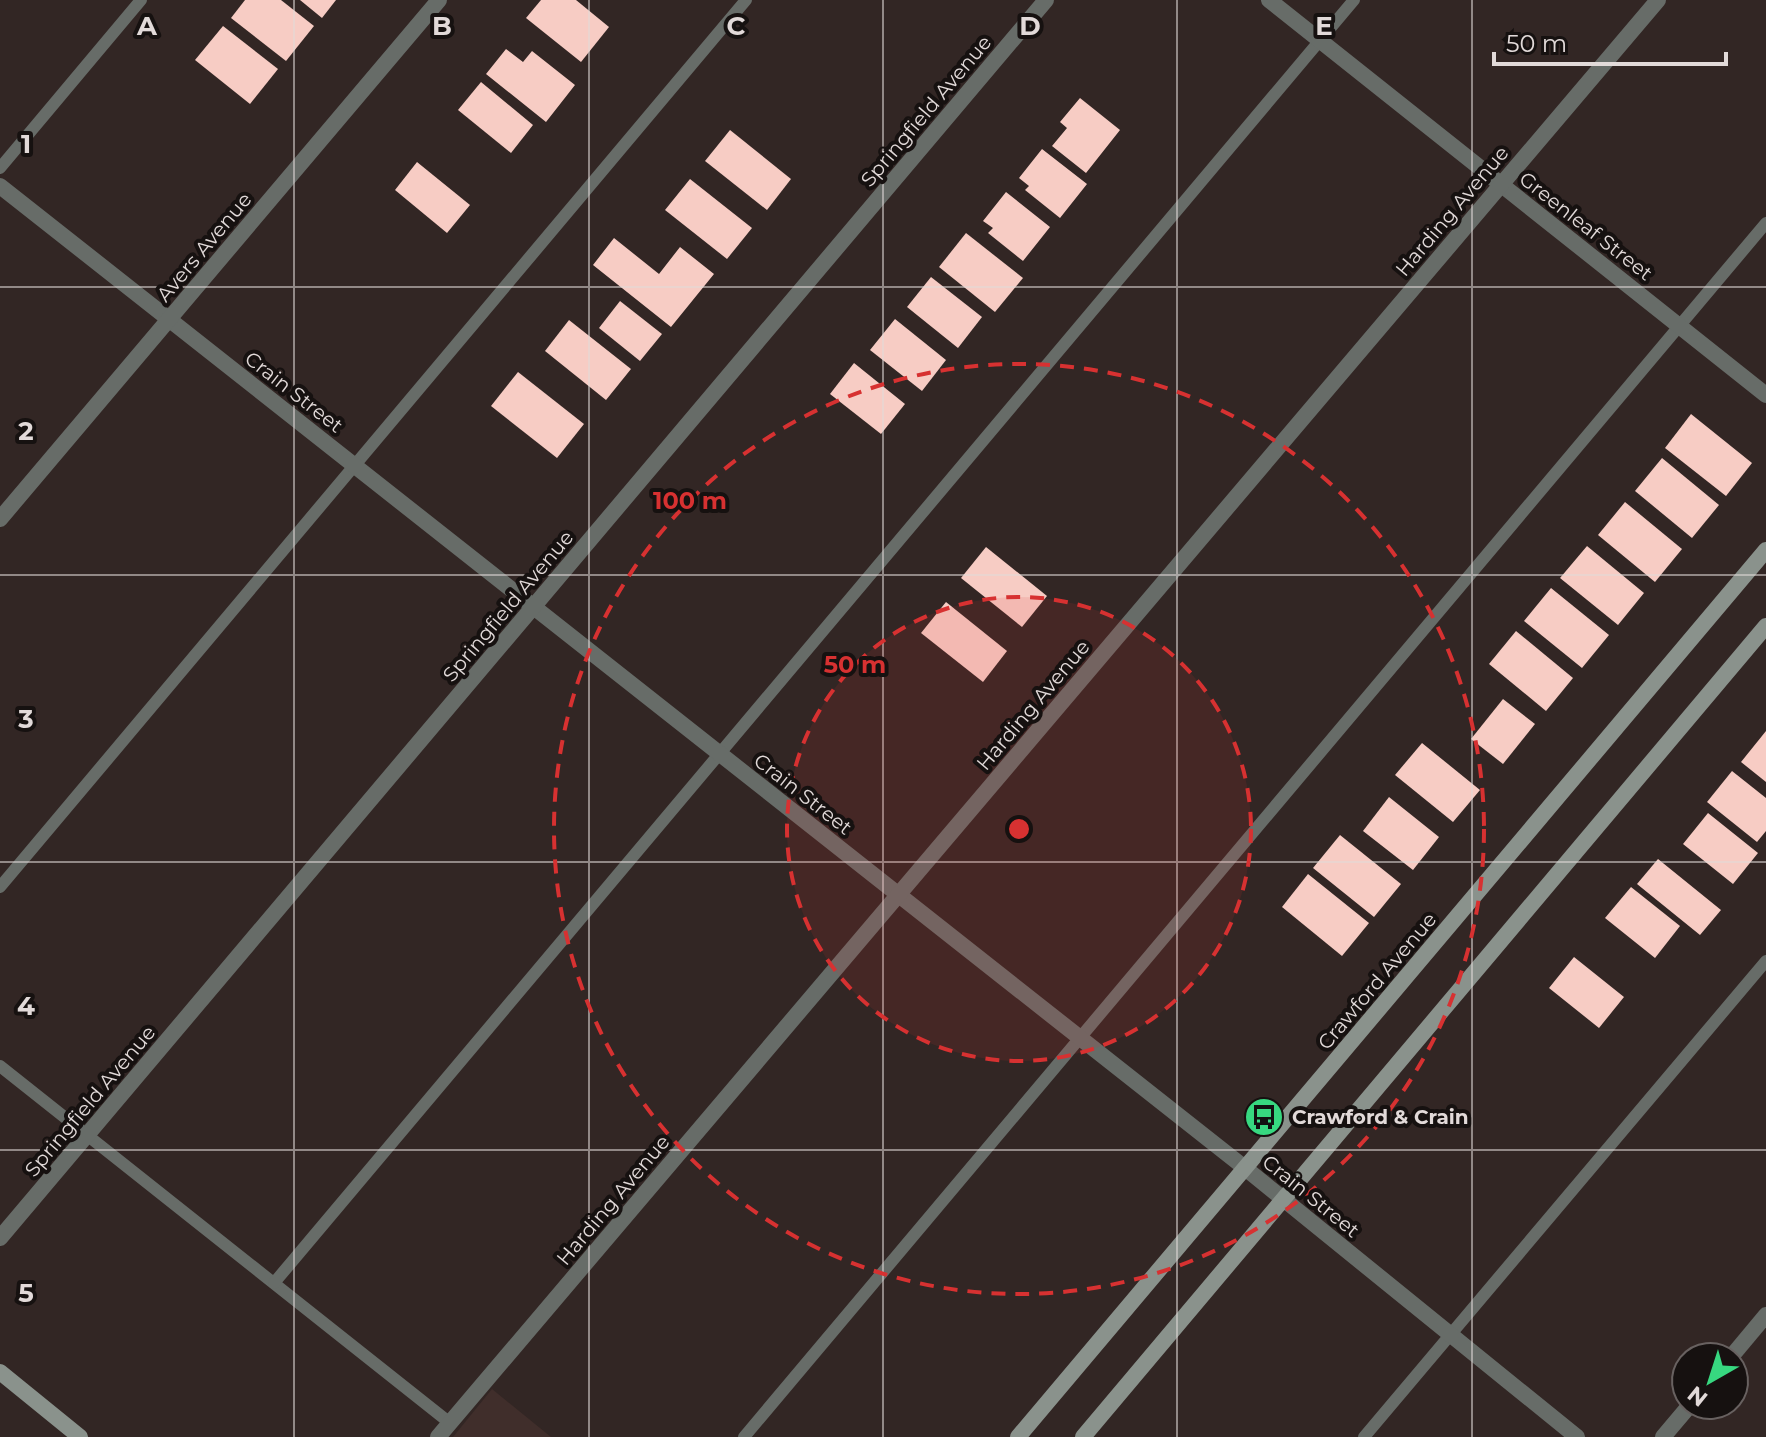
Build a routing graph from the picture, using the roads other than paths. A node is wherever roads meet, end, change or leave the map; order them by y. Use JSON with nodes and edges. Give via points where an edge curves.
{"nodes":[{"id":1,"x":141,"y":0,"type":"edge"},
{"id":2,"x":439,"y":0,"type":"edge"},
{"id":3,"x":746,"y":0,"type":"edge"},
{"id":4,"x":1046,"y":0,"type":"edge"},
{"id":5,"x":1269,"y":0,"type":"edge"},
{"id":6,"x":1354,"y":0,"type":"edge"},
{"id":7,"x":1658,"y":0,"type":"edge"},
{"id":8,"x":1320,"y":40,"type":"junction"},
{"id":9,"x":0,"y":168,"type":"edge"},
{"id":10,"x":1501,"y":184,"type":"junction"},
{"id":11,"x":0,"y":186,"type":"edge"},
{"id":12,"x":1766,"y":223,"type":"edge"},
{"id":13,"x":169,"y":319,"type":"junction"},
{"id":14,"x":1679,"y":326,"type":"junction"},
{"id":15,"x":1766,"y":395,"type":"edge"},
{"id":16,"x":354,"y":465,"type":"junction"},
{"id":17,"x":0,"y":519,"type":"edge"},
{"id":18,"x":1766,"y":550,"type":"edge"},
{"id":19,"x":533,"y":607,"type":"junction"},
{"id":20,"x":1766,"y":626,"type":"edge"},
{"id":21,"x":720,"y":754,"type":"junction"},
{"id":22,"x":0,"y":887,"type":"edge"},
{"id":23,"x":898,"y":895,"type":"junction"},
{"id":24,"x":1766,"y":961,"type":"edge"},
{"id":25,"x":1079,"y":1037,"type":"junction"},
{"id":26,"x":0,"y":1066,"type":"edge"},
{"id":27,"x":87,"y":1135,"type":"junction"},
{"id":28,"x":1245,"y":1168,"type":"junction"},
{"id":29,"x":1283,"y":1199,"type":"junction"},
{"id":30,"x":0,"y":1238,"type":"edge"},
{"id":31,"x":274,"y":1283,"type":"junction"},
{"id":32,"x":1766,"y":1315,"type":"edge"},
{"id":33,"x":1450,"y":1335,"type":"junction"},
{"id":34,"x":1744,"y":1341,"type":"edge"},
{"id":35,"x":0,"y":1372,"type":"edge"},
{"id":36,"x":1676,"y":1421,"type":"edge"},
{"id":37,"x":450,"y":1423,"type":"junction"},
{"id":38,"x":80,"y":1437,"type":"edge"},
{"id":39,"x":438,"y":1437,"type":"edge"},
{"id":40,"x":744,"y":1437,"type":"edge"},
{"id":41,"x":1018,"y":1437,"type":"edge"},
{"id":42,"x":1083,"y":1437,"type":"edge"},
{"id":43,"x":1364,"y":1437,"type":"edge"},
{"id":44,"x":1577,"y":1437,"type":"edge"},
{"id":45,"x":1663,"y":1437,"type":"edge"}],
"edges":[{"from":1,"to":9,"type":"lane"},
{"from":2,"to":13,"type":"street","name":"Avers Avenue"},
{"from":3,"to":16,"type":"lane"},
{"from":4,"to":19,"type":"street","name":"Springfield Avenue"},
{"from":5,"to":8,"type":"street","name":"Greenleaf Street"},
{"from":6,"to":8,"type":"lane"},
{"from":7,"to":10,"type":"street","name":"Harding Avenue"},
{"from":8,"to":10,"type":"street","name":"Greenleaf Street"},
{"from":8,"to":21,"type":"lane"},
{"from":10,"to":14,"type":"street","name":"Greenleaf Street"},
{"from":10,"to":23,"type":"street","name":"Harding Avenue"},
{"from":11,"to":13,"type":"street","name":"Crain Street"},
{"from":12,"to":14,"type":"lane"},
{"from":13,"to":16,"type":"street","name":"Crain Street"},
{"from":13,"to":17,"type":"street","name":"Avers Avenue"},
{"from":14,"to":15,"type":"street","name":"Greenleaf Street"},
{"from":14,"to":25,"type":"lane"},
{"from":16,"to":19,"type":"street","name":"Crain Street"},
{"from":16,"to":22,"type":"lane"},
{"from":18,"to":28,"type":"main road","name":"Crawford Avenue"},
{"from":19,"to":21,"type":"street","name":"Crain Street"},
{"from":19,"to":27,"type":"street","name":"Springfield Avenue"},
{"from":20,"to":29,"type":"main road"},
{"from":21,"to":23,"type":"street","name":"Crain Street"},
{"from":21,"to":31,"type":"lane"},
{"from":23,"to":25,"type":"street","name":"Crain Street"},
{"from":23,"to":37,"type":"street","name":"Harding Avenue"},
{"from":24,"to":33,"type":"lane"},
{"from":25,"to":28,"type":"street","name":"Crain Street"},
{"from":25,"to":40,"type":"lane"},
{"from":26,"to":27,"type":"lane"},
{"from":27,"to":30,"type":"street","name":"Springfield Avenue"},
{"from":27,"to":31,"type":"lane"},
{"from":28,"to":29,"type":"street","name":"Crain Street"},
{"from":28,"to":41,"type":"main road","name":"Crawford Avenue"},
{"from":29,"to":33,"type":"street","name":"Crain Street"},
{"from":29,"to":42,"type":"main road"},
{"from":31,"to":37,"type":"lane"},
{"from":32,"to":34,"type":"street"},
{"from":33,"to":43,"type":"lane"},
{"from":33,"to":44,"type":"street","name":"Crain Street"},
{"from":35,"to":38,"type":"main road"},
{"from":36,"to":45,"type":"street"},
{"from":37,"to":39,"type":"street","name":"Harding Avenue"}]}
